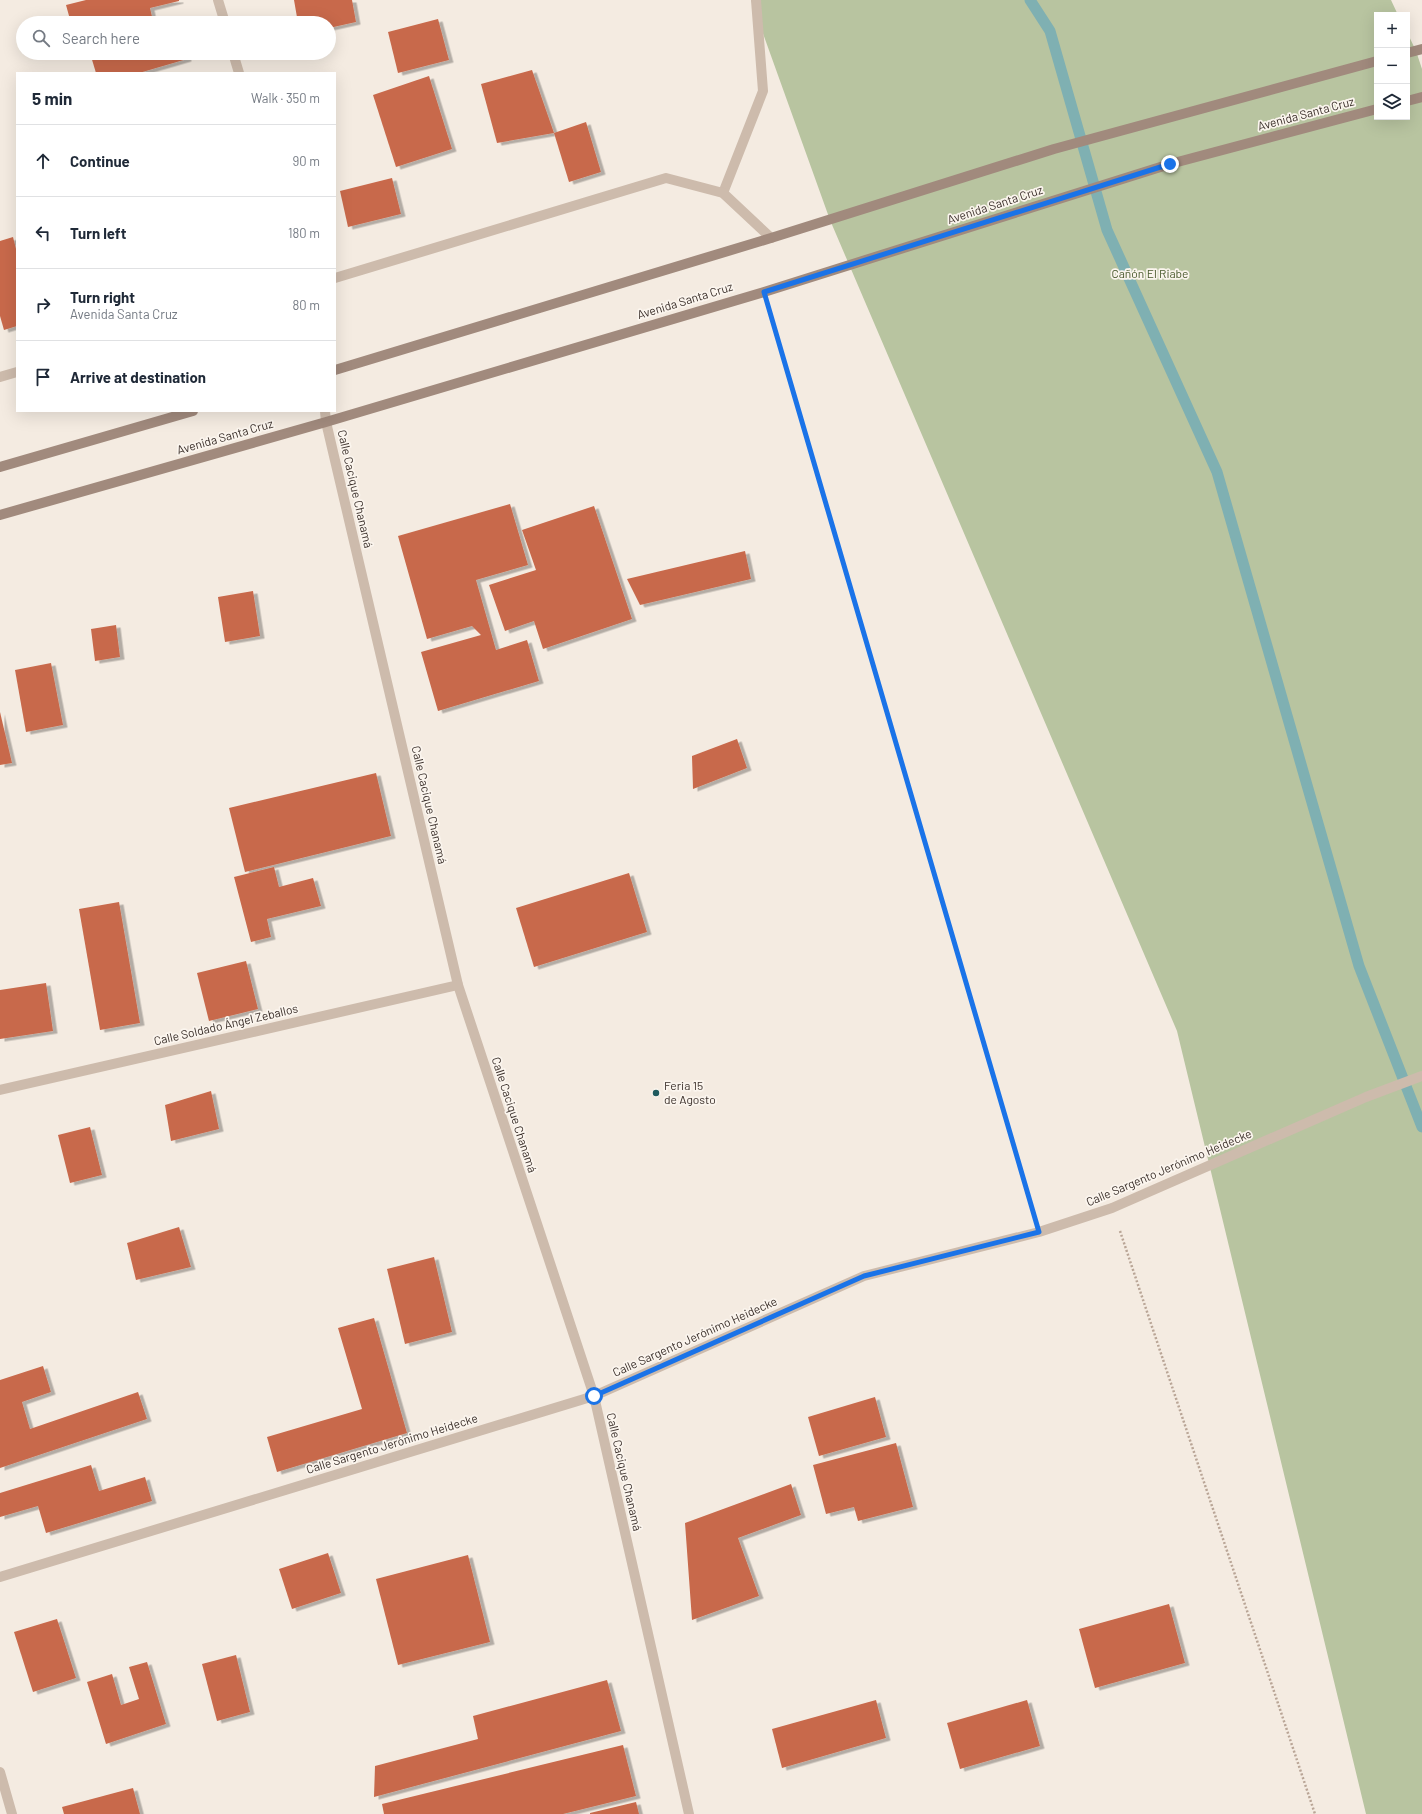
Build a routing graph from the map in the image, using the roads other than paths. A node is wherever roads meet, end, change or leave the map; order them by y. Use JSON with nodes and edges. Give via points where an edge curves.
{"nodes":[{"id":1,"x":218,"y":0,"type":"edge"},
{"id":2,"x":756,"y":0,"type":"edge"},
{"id":3,"x":223,"y":16,"type":"edge"},
{"id":4,"x":1422,"y":49,"type":"edge"},
{"id":5,"x":1410,"y":52,"type":"edge"},
{"id":6,"x":235,"y":60,"type":"edge"},
{"id":7,"x":1374,"y":62,"type":"edge"},
{"id":8,"x":239,"y":72,"type":"edge"},
{"id":9,"x":1422,"y":97,"type":"edge"},
{"id":10,"x":1410,"y":100,"type":"edge"},
{"id":11,"x":1374,"y":110,"type":"edge"},
{"id":12,"x":723,"y":194,"type":"junction"},
{"id":13,"x":771,"y":238,"type":"junction"},
{"id":14,"x":336,"y":278,"type":"edge"},
{"id":15,"x":336,"y":370,"type":"edge"},
{"id":16,"x":16,"y":372,"type":"edge"},
{"id":17,"x":0,"y":378,"type":"edge"},
{"id":18,"x":190,"y":412,"type":"edge"},
{"id":19,"x":325,"y":412,"type":"edge"},
{"id":20,"x":326,"y":422,"type":"junction"},
{"id":21,"x":0,"y":467,"type":"edge"},
{"id":22,"x":0,"y":515,"type":"edge"},
{"id":23,"x":458,"y":985,"type":"junction"},
{"id":24,"x":1422,"y":1076,"type":"edge"},
{"id":25,"x":0,"y":1090,"type":"edge"},
{"id":26,"x":594,"y":1396,"type":"junction"},
{"id":27,"x":0,"y":1577,"type":"edge"},
{"id":28,"x":0,"y":1772,"type":"edge"},
{"id":29,"x":12,"y":1814,"type":"edge"},
{"id":30,"x":689,"y":1814,"type":"edge"}],
"edges":[{"from":1,"to":3,"type":"street"},
{"from":2,"to":12,"type":"street","via":[[763,91]]},
{"from":4,"to":5,"type":"main road"},
{"from":6,"to":8,"type":"street"},
{"from":7,"to":13,"type":"main road","via":[[1054,149]]},
{"from":9,"to":10,"type":"main road"},
{"from":11,"to":20,"type":"main road","name":"Avenida Santa Cruz","via":[[1170,164],[764,292]]},
{"from":12,"to":13,"type":"street"},
{"from":12,"to":14,"type":"street","via":[[666,178]]},
{"from":13,"to":15,"type":"main road"},
{"from":16,"to":17,"type":"street"},
{"from":18,"to":21,"type":"main road"},
{"from":19,"to":20,"type":"street","name":"Calle Cacique Chanamá"},
{"from":20,"to":22,"type":"main road","name":"Avenida Santa Cruz"},
{"from":20,"to":23,"type":"street","name":"Calle Cacique Chanamá"},
{"from":23,"to":25,"type":"street","name":"Calle Soldado Ángel Zeballos"},
{"from":23,"to":26,"type":"street","name":"Calle Cacique Chanamá"},
{"from":24,"to":26,"type":"street","name":"Calle Sargento Jerónimo Heidecke","via":[[1366,1097],[1112,1208],[1039,1232],[864,1276]]},
{"from":26,"to":27,"type":"street","name":"Calle Sargento Jerónimo Heidecke"},
{"from":26,"to":30,"type":"street","name":"Calle Cacique Chanamá"},
{"from":28,"to":29,"type":"street"}]}
